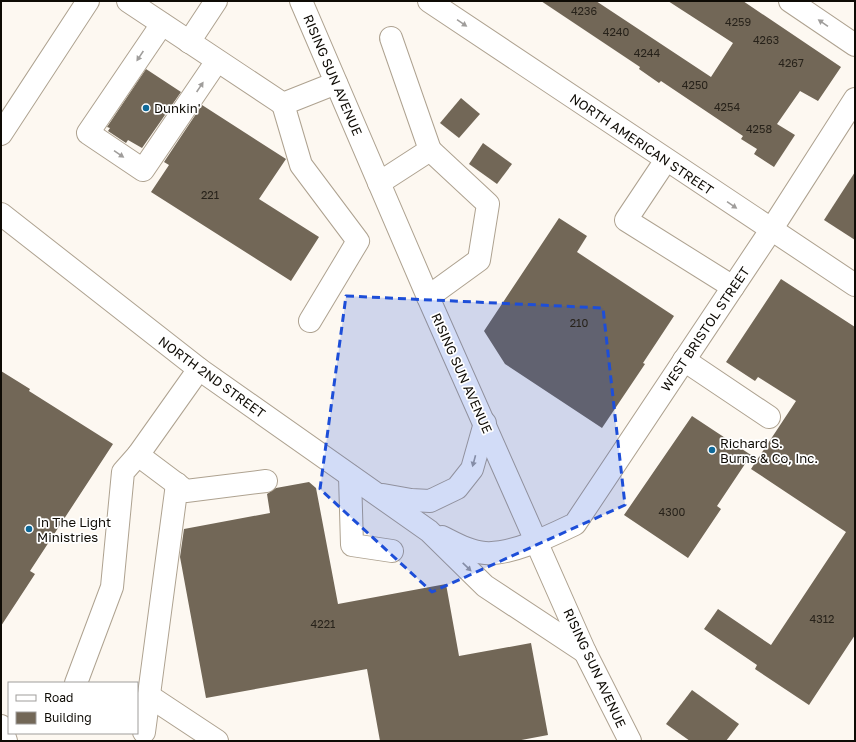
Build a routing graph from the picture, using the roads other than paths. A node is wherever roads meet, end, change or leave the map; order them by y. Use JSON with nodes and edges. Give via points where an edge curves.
{"nodes":[{"id":1,"x":88,"y":1,"type":"edge"},
{"id":2,"x":128,"y":1,"type":"edge"},
{"id":3,"x":216,"y":1,"type":"edge"},
{"id":4,"x":301,"y":1,"type":"edge"},
{"id":5,"x":429,"y":1,"type":"edge"},
{"id":6,"x":790,"y":1,"type":"edge"},
{"id":7,"x":162,"y":24,"type":"junction"},
{"id":8,"x":391,"y":38,"type":"dead end"},
{"id":9,"x":189,"y":42,"type":"junction"},
{"id":10,"x":855,"y":45,"type":"edge"},
{"id":11,"x":217,"y":61,"type":"junction"},
{"id":12,"x":336,"y":83,"type":"junction"},
{"id":13,"x":855,"y":99,"type":"edge"},
{"id":14,"x":283,"y":104,"type":"junction"},
{"id":15,"x":1,"y":134,"type":"edge"},
{"id":16,"x":430,"y":150,"type":"junction"},
{"id":17,"x":666,"y":160,"type":"junction"},
{"id":18,"x":379,"y":183,"type":"junction"},
{"id":19,"x":1,"y":214,"type":"edge"},
{"id":20,"x":771,"y":230,"type":"junction"},
{"id":21,"x":855,"y":285,"type":"edge"},
{"id":22,"x":732,"y":287,"type":"junction"},
{"id":23,"x":428,"y":297,"type":"junction"},
{"id":24,"x":310,"y":321,"type":"dead end"},
{"id":25,"x":684,"y":360,"type":"junction"},
{"id":26,"x":199,"y":369,"type":"junction"},
{"id":27,"x":769,"y":417,"type":"dead end"},
{"id":28,"x":484,"y":423,"type":"junction"},
{"id":29,"x":138,"y":456,"type":"junction"},
{"id":30,"x":350,"y":476,"type":"junction"},
{"id":31,"x":266,"y":481,"type":"dead end"},
{"id":32,"x":177,"y":484,"type":"junction"},
{"id":33,"x":378,"y":494,"type":"junction"},
{"id":34,"x":428,"y":531,"type":"junction"},
{"id":35,"x":538,"y":542,"type":"junction"},
{"id":36,"x":392,"y":551,"type":"dead end"},
{"id":37,"x":585,"y":652,"type":"junction"},
{"id":38,"x":77,"y":682,"type":"edge"},
{"id":39,"x":149,"y":696,"type":"junction"},
{"id":40,"x":1,"y":726,"type":"edge"},
{"id":41,"x":145,"y":733,"type":"edge"},
{"id":42,"x":624,"y":740,"type":"edge"},
{"id":43,"x":6,"y":741,"type":"edge"},
{"id":44,"x":217,"y":741,"type":"edge"}],
"edges":[{"from":1,"to":15,"type":"street"},
{"from":2,"to":7,"type":"street"},
{"from":3,"to":9,"type":"street"},
{"from":4,"to":12,"type":"street","name":"RISING SUN AVENUE"},
{"from":5,"to":17,"type":"street","name":"NORTH AMERICAN STREET","one_way":true},
{"from":10,"to":6,"type":"street","one_way":true},
{"from":7,"to":9,"type":"street"},
{"from":7,"to":11,"type":"street","one_way":true,"via":[[88,133],[143,170]]},
{"from":8,"to":16,"type":"street"},
{"from":9,"to":11,"type":"street"},
{"from":11,"to":14,"type":"street"},
{"from":12,"to":14,"type":"street"},
{"from":12,"to":18,"type":"street","name":"RISING SUN AVENUE"},
{"from":13,"to":20,"type":"street","name":"WEST BRISTOL STREET"},
{"from":14,"to":24,"type":"street","via":[[301,165],[358,241]]},
{"from":16,"to":18,"type":"street"},
{"from":16,"to":23,"type":"street","via":[[488,204],[479,260]]},
{"from":17,"to":20,"type":"street","name":"NORTH AMERICAN STREET","one_way":true},
{"from":17,"to":22,"type":"street","via":[[626,220]]},
{"from":18,"to":23,"type":"street","name":"RISING SUN AVENUE"},
{"from":19,"to":26,"type":"street","name":"NORTH 2ND STREET"},
{"from":20,"to":21,"type":"street","name":"NORTH AMERICAN STREET"},
{"from":20,"to":22,"type":"street","name":"WEST BRISTOL STREET"},
{"from":22,"to":25,"type":"street","name":"WEST BRISTOL STREET"},
{"from":23,"to":28,"type":"street","name":"RISING SUN AVENUE"},
{"from":25,"to":27,"type":"street"},
{"from":25,"to":35,"type":"street","name":"WEST BRISTOL STREET","via":[[575,524]]},
{"from":26,"to":29,"type":"street"},
{"from":26,"to":30,"type":"street","name":"NORTH 2ND STREET"},
{"from":28,"to":33,"type":"street","one_way":true,"via":[[472,469],[457,488],[430,500],[411,500]]},
{"from":28,"to":35,"type":"street","name":"RISING SUN AVENUE"},
{"from":29,"to":32,"type":"street"},
{"from":29,"to":38,"type":"street","via":[[123,472],[112,587]]},
{"from":30,"to":33,"type":"street","name":"NORTH 2ND STREET"},
{"from":30,"to":36,"type":"street","via":[[352,545]]},
{"from":31,"to":32,"type":"street","via":[[186,491]]},
{"from":32,"to":39,"type":"street"},
{"from":33,"to":34,"type":"street","name":"NORTH 2ND STREET"},
{"from":34,"to":35,"type":"street","name":"NORTH 2ND STREET","via":[[465,548],[486,553]]},
{"from":34,"to":37,"type":"street","name":"NORTH 2ND STREET","one_way":true,"via":[[485,586]]},
{"from":35,"to":37,"type":"street","name":"RISING SUN AVENUE"},
{"from":37,"to":42,"type":"street","name":"RISING SUN AVENUE"},
{"from":39,"to":41,"type":"street"},
{"from":39,"to":44,"type":"street"},
{"from":40,"to":43,"type":"street"}]}
